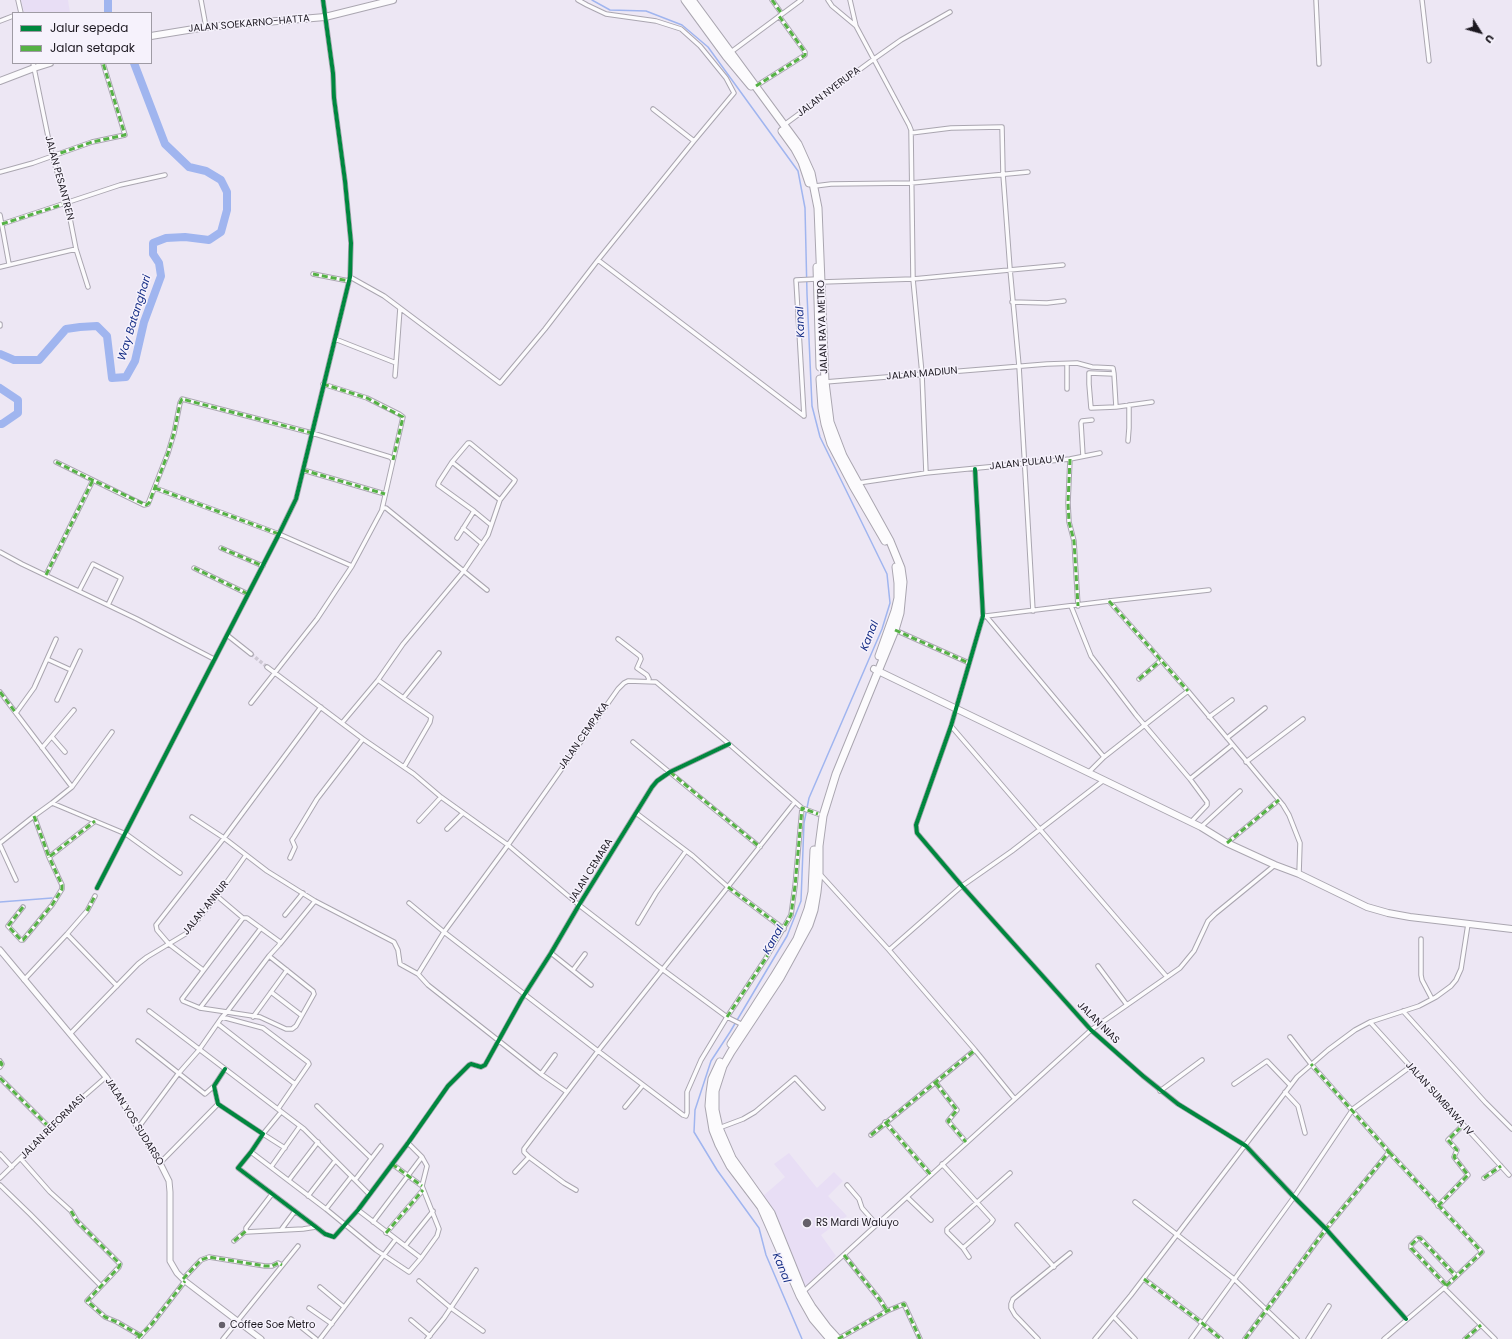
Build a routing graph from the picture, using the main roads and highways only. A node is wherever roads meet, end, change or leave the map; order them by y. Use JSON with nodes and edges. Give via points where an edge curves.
{"nodes":[{"id":1,"x":389,"y":0,"type":"edge"},
{"id":2,"x":686,"y":0,"type":"edge"},
{"id":3,"x":692,"y":0,"type":"edge"},
{"id":4,"x":152,"y":36,"type":"edge"},
{"id":5,"x":33,"y":65,"type":"edge"},
{"id":6,"x":0,"y":81,"type":"edge"},
{"id":7,"x":819,"y":281,"type":"junction"},
{"id":8,"x":855,"y":485,"type":"junction"},
{"id":9,"x":870,"y":510,"type":"junction"},
{"id":10,"x":876,"y":670,"type":"junction"},
{"id":11,"x":1512,"y":929,"type":"edge"},
{"id":12,"x":757,"y":1009,"type":"junction"},
{"id":13,"x":824,"y":1328,"type":"junction"},
{"id":14,"x":830,"y":1339,"type":"edge"},
{"id":15,"x":838,"y":1339,"type":"edge"}],
"edges":[{"from":1,"to":4,"type":"main road","name":"JALAN SOEKARNO-HATTA","via":[[325,17],[206,27]]},
{"from":2,"to":7,"type":"highway","via":[[795,148],[802,162],[815,208]]},
{"from":3,"to":7,"type":"highway","name":"JALAN RAYA METRO","via":[[798,144],[806,159],[815,186],[819,214]]},
{"from":5,"to":6,"type":"main road"},
{"from":7,"to":8,"type":"highway","name":"JALAN RAYA METRO","via":[[827,408]]},
{"from":7,"to":8,"type":"highway","via":[[824,424],[838,460]]},
{"from":8,"to":9,"type":"highway"},
{"from":9,"to":10,"type":"highway","via":[[893,558],[898,583],[895,611]]},
{"from":9,"to":10,"type":"highway","via":[[890,541],[901,568],[903,582],[903,598],[895,630]]},
{"from":10,"to":11,"type":"main road","via":[[1275,865],[1300,874],[1367,907],[1402,916]]},
{"from":10,"to":12,"type":"highway","via":[[817,814],[812,892],[803,923],[797,939]]},
{"from":10,"to":12,"type":"highway","via":[[828,795],[820,828],[819,873],[814,910],[809,925],[791,960]]},
{"from":12,"to":13,"type":"highway","via":[[723,1066],[715,1091],[715,1110],[719,1128],[732,1158],[771,1213],[804,1292]]},
{"from":12,"to":13,"type":"highway","via":[[741,1024],[712,1079],[710,1106],[713,1130],[730,1166],[761,1207],[800,1296],[813,1319]]},
{"from":13,"to":14,"type":"highway"},
{"from":13,"to":15,"type":"highway"}]}
